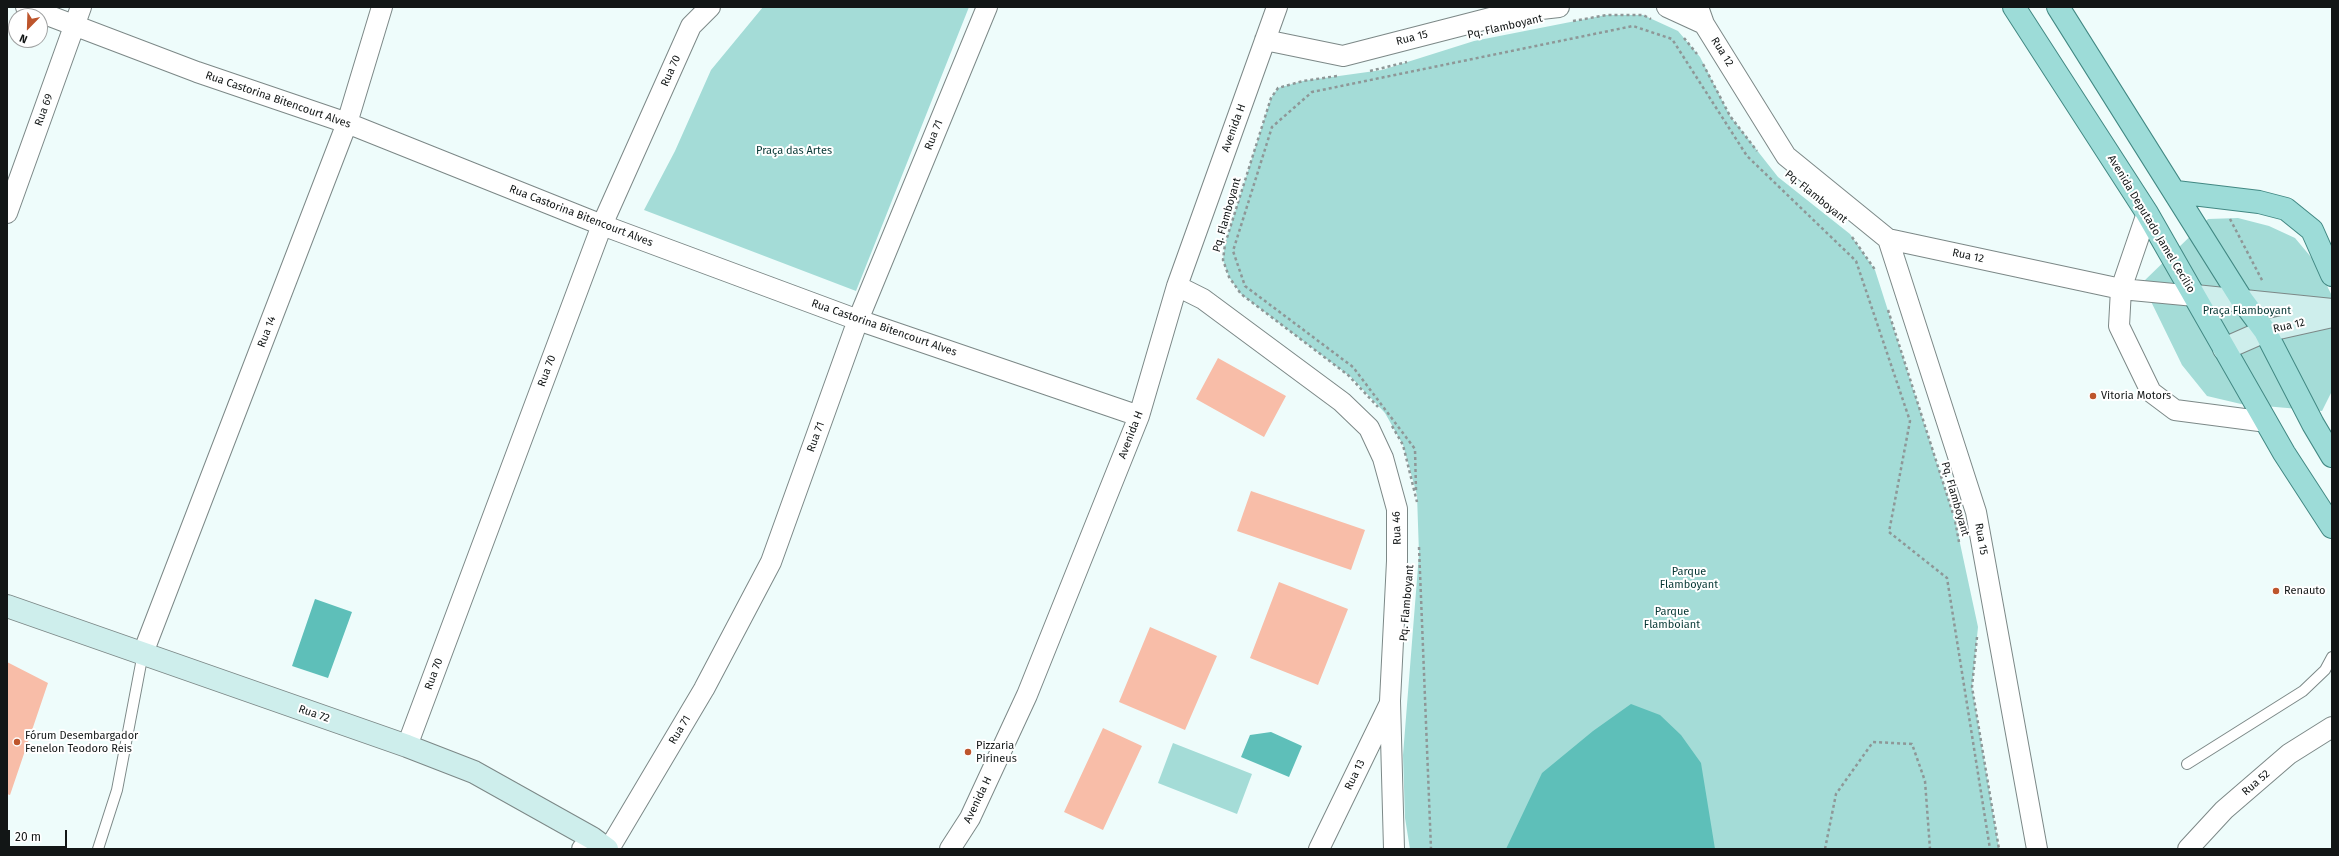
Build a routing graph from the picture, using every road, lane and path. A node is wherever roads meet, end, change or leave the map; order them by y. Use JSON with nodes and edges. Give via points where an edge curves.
{"nodes":[{"id":1,"x":26,"y":7,"type":"edge"},
{"id":2,"x":382,"y":7,"type":"edge"},
{"id":3,"x":710,"y":7,"type":"edge"},
{"id":4,"x":987,"y":7,"type":"edge"},
{"id":5,"x":1277,"y":7,"type":"edge"},
{"id":6,"x":2014,"y":7,"type":"edge"},
{"id":7,"x":2058,"y":7,"type":"edge"},
{"id":8,"x":1565,"y":14,"type":"edge"},
{"id":9,"x":1662,"y":14,"type":"edge"},
{"id":10,"x":1701,"y":15,"type":"edge"},
{"id":11,"x":78,"y":16,"type":"edge"},
{"id":12,"x":1683,"y":36,"type":"dead end"},
{"id":13,"x":1265,"y":40,"type":"junction"},
{"id":14,"x":1410,"y":61,"type":"dead end"},
{"id":15,"x":1366,"y":72,"type":"dead end"},
{"id":16,"x":1342,"y":75,"type":"dead end"},
{"id":17,"x":347,"y":123,"type":"junction"},
{"id":18,"x":1759,"y":153,"type":"dead end"},
{"id":19,"x":2176,"y":192,"type":"junction"},
{"id":20,"x":7,"y":213,"type":"edge"},
{"id":21,"x":2147,"y":213,"type":"junction"},
{"id":22,"x":2230,"y":219,"type":"dead end"},
{"id":23,"x":602,"y":225,"type":"junction"},
{"id":24,"x":1850,"y":234,"type":"dead end"},
{"id":25,"x":1888,"y":238,"type":"junction"},
{"id":26,"x":2332,"y":275,"type":"edge"},
{"id":27,"x":1878,"y":278,"type":"dead end"},
{"id":28,"x":2264,"y":284,"type":"dead end"},
{"id":29,"x":1177,"y":286,"type":"junction"},
{"id":30,"x":2121,"y":289,"type":"junction"},
{"id":31,"x":2195,"y":296,"type":"junction"},
{"id":32,"x":2242,"y":300,"type":"junction"},
{"id":33,"x":1887,"y":308,"type":"dead end"},
{"id":34,"x":2332,"y":310,"type":"edge"},
{"id":35,"x":2332,"y":316,"type":"edge"},
{"id":36,"x":858,"y":320,"type":"junction"},
{"id":37,"x":2265,"y":331,"type":"junction"},
{"id":38,"x":2224,"y":349,"type":"junction"},
{"id":39,"x":1138,"y":416,"type":"junction"},
{"id":40,"x":2267,"y":422,"type":"junction"},
{"id":41,"x":2332,"y":456,"type":"edge"},
{"id":42,"x":1417,"y":495,"type":"junction"},
{"id":43,"x":1417,"y":510,"type":"dead end"},
{"id":44,"x":2332,"y":527,"type":"edge"},
{"id":45,"x":1960,"y":543,"type":"dead end"},
{"id":46,"x":1416,"y":586,"type":"dead end"},
{"id":47,"x":7,"y":606,"type":"edge"},
{"id":48,"x":1978,"y":635,"type":"dead end"},
{"id":49,"x":143,"y":653,"type":"junction"},
{"id":50,"x":2332,"y":657,"type":"edge"},
{"id":51,"x":1390,"y":701,"type":"junction"},
{"id":52,"x":2332,"y":727,"type":"edge"},
{"id":53,"x":407,"y":746,"type":"junction"},
{"id":54,"x":2187,"y":764,"type":"dead end"},
{"id":55,"x":598,"y":846,"type":"edge"},
{"id":56,"x":98,"y":849,"type":"edge"},
{"id":57,"x":950,"y":849,"type":"edge"},
{"id":58,"x":1319,"y":849,"type":"edge"},
{"id":59,"x":1394,"y":849,"type":"edge"},
{"id":60,"x":1431,"y":849,"type":"edge"},
{"id":61,"x":1825,"y":849,"type":"edge"},
{"id":62,"x":1930,"y":849,"type":"edge"},
{"id":63,"x":1990,"y":849,"type":"edge"},
{"id":64,"x":1999,"y":849,"type":"edge"},
{"id":65,"x":2037,"y":849,"type":"edge"},
{"id":66,"x":2188,"y":849,"type":"edge"}],
"edges":[{"from":1,"to":11,"type":"street","name":"Rua Castorina Bitencourt Alves"},
{"from":2,"to":17,"type":"street","name":"Rua 14"},
{"from":3,"to":23,"type":"street","name":"Rua 70","via":[[691,26]]},
{"from":4,"to":36,"type":"street","name":"Rua 71"},
{"from":5,"to":13,"type":"street","name":"Avenida H"},
{"from":6,"to":21,"type":"main road","name":"Avenida Deputado Jamel Cecílio"},
{"from":7,"to":19,"type":"main road"},
{"from":8,"to":9,"type":"path"},
{"from":8,"to":13,"type":"street","name":"Rua 15","via":[[1514,12],[1343,56]]},
{"from":9,"to":10,"type":"street"},
{"from":10,"to":25,"type":"street","name":"Rua 12","via":[[1786,156]]},
{"from":11,"to":17,"type":"street","name":"Rua Castorina Bitencourt Alves","via":[[197,72]]},
{"from":11,"to":20,"type":"street","name":"Rua 69"},
{"from":12,"to":18,"type":"path","via":[[1700,57],[1730,116]]},
{"from":13,"to":29,"type":"street","name":"Avenida H"},
{"from":14,"to":15,"type":"path"},
{"from":16,"to":42,"type":"path","name":"Pq. Flamboyant","via":[[1278,88],[1271,98],[1225,244],[1223,260],[1229,277],[1241,294],[1348,374],[1385,414],[1403,445]]},
{"from":17,"to":23,"type":"street","name":"Rua Castorina Bitencourt Alves"},
{"from":17,"to":49,"type":"street","name":"Rua 14"},
{"from":19,"to":26,"type":"main road","via":[[2259,202],[2286,209],[2312,230]]},
{"from":19,"to":32,"type":"main road"},
{"from":21,"to":30,"type":"street"},
{"from":21,"to":31,"type":"main road","name":"Avenida Deputado Jamel Cecílio"},
{"from":22,"to":28,"type":"path"},
{"from":23,"to":36,"type":"street","name":"Rua Castorina Bitencourt Alves"},
{"from":23,"to":53,"type":"street","name":"Rua 70"},
{"from":24,"to":27,"type":"path","name":"Pq. Flamboyant","via":[[1876,270]]},
{"from":25,"to":30,"type":"street","name":"Rua 12"},
{"from":25,"to":65,"type":"street","name":"Rua 15","via":[[1976,512]]},
{"from":29,"to":39,"type":"street","name":"Avenida H"},
{"from":29,"to":51,"type":"street","name":"Rua 46","via":[[1203,299],[1329,392],[1369,428],[1383,458],[1397,509]]},
{"from":30,"to":31,"type":"street","name":"Rua 12"},
{"from":30,"to":40,"type":"street","via":[[2119,326],[2150,392],[2174,410]]},
{"from":31,"to":32,"type":"main road","name":"Rua 12"},
{"from":31,"to":38,"type":"main road","name":"Avenida Deputado Jamel Cecílio"},
{"from":32,"to":34,"type":"main road","name":"Rua 12"},
{"from":32,"to":37,"type":"main road"},
{"from":33,"to":45,"type":"path","name":"Pq. Flamboyant"},
{"from":35,"to":37,"type":"main road","name":"Rua 12"},
{"from":36,"to":39,"type":"street","name":"Rua Castorina Bitencourt Alves"},
{"from":36,"to":55,"type":"street","name":"Rua 71","via":[[771,562],[704,689]]},
{"from":37,"to":38,"type":"main road","name":"Rua 12"},
{"from":37,"to":41,"type":"main road"},
{"from":38,"to":40,"type":"main road","name":"Avenida Deputado Jamel Cecílio"},
{"from":39,"to":57,"type":"street","name":"Avenida H","via":[[1027,695],[970,818]]},
{"from":40,"to":44,"type":"main road","name":"Avenida Deputado Jamel Cecílio","via":[[2284,454]]},
{"from":42,"to":43,"type":"path"},
{"from":42,"to":63,"type":"path","via":[[1415,449],[1353,367],[1245,286],[1233,251],[1272,127],[1312,92],[1633,26],[1672,39],[1747,156],[1856,261],[1910,421],[1889,532],[1947,578]]},
{"from":46,"to":60,"type":"path","name":"Pq. Flamboyant","via":[[1418,541]]},
{"from":47,"to":49,"type":"main road","name":"Rua 72"},
{"from":48,"to":64,"type":"path","via":[[1972,687]]},
{"from":49,"to":53,"type":"main road","name":"Rua 72"},
{"from":49,"to":56,"type":"lane","via":[[117,790]]},
{"from":50,"to":54,"type":"lane","via":[[2325,670],[2303,691]]},
{"from":51,"to":58,"type":"street","name":"Rua 13"},
{"from":51,"to":59,"type":"street","name":"Rua 46"},
{"from":52,"to":66,"type":"street","name":"Rua 52","via":[[2289,754],[2224,810]]},
{"from":53,"to":55,"type":"main road","name":"Rua 72","via":[[474,772]]},
{"from":61,"to":62,"type":"path","via":[[1836,794],[1873,742],[1912,744],[1925,781]]}]}
